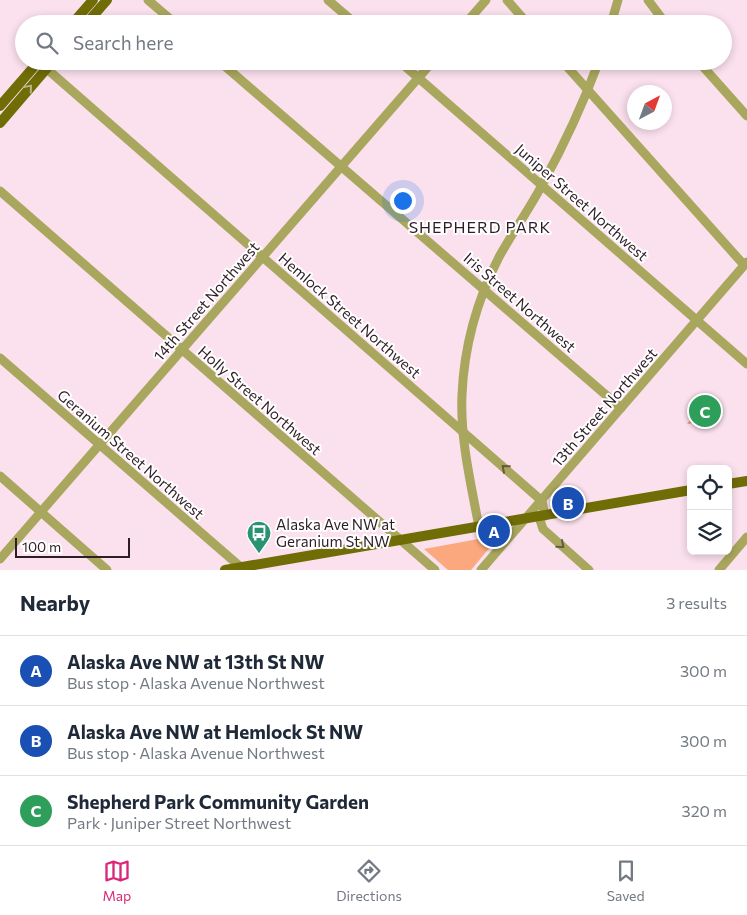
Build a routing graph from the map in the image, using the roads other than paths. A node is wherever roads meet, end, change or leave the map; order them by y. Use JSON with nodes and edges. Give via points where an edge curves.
{"nodes":[{"id":1,"x":93,"y":0,"type":"edge"},
{"id":2,"x":107,"y":0,"type":"edge"},
{"id":3,"x":148,"y":0,"type":"edge"},
{"id":4,"x":328,"y":0,"type":"edge"},
{"id":5,"x":486,"y":0,"type":"edge"},
{"id":6,"x":506,"y":0,"type":"edge"},
{"id":7,"x":618,"y":0,"type":"edge"},
{"id":8,"x":648,"y":0,"type":"edge"},
{"id":9,"x":80,"y":15,"type":"edge"},
{"id":10,"x":94,"y":15,"type":"edge"},
{"id":11,"x":166,"y":15,"type":"edge"},
{"id":12,"x":346,"y":15,"type":"edge"},
{"id":13,"x":474,"y":15,"type":"edge"},
{"id":14,"x":520,"y":15,"type":"edge"},
{"id":15,"x":614,"y":15,"type":"edge"},
{"id":16,"x":659,"y":15,"type":"edge"},
{"id":17,"x":37,"y":70,"type":"edge"},
{"id":18,"x":39,"y":70,"type":"edge"},
{"id":19,"x":52,"y":70,"type":"edge"},
{"id":20,"x":229,"y":70,"type":"edge"},
{"id":21,"x":409,"y":70,"type":"edge"},
{"id":22,"x":425,"y":70,"type":"edge"},
{"id":23,"x":570,"y":70,"type":"edge"},
{"id":24,"x":595,"y":70,"type":"edge"},
{"id":25,"x":706,"y":70,"type":"edge"},
{"id":26,"x":418,"y":78,"type":"junction"},
{"id":27,"x":588,"y":90,"type":"junction"},
{"id":28,"x":0,"y":106,"type":"edge"},
{"id":29,"x":747,"y":116,"type":"edge"},
{"id":30,"x":2,"y":117,"type":"edge"},
{"id":31,"x":341,"y":167,"type":"junction"},
{"id":32,"x":542,"y":185,"type":"junction"},
{"id":33,"x":0,"y":191,"type":"edge"},
{"id":34,"x":263,"y":257,"type":"junction"},
{"id":35,"x":746,"y":263,"type":"edge"},
{"id":36,"x":484,"y":289,"type":"junction"},
{"id":37,"x":697,"y":320,"type":"junction"},
{"id":38,"x":182,"y":350,"type":"junction"},
{"id":39,"x":0,"y":358,"type":"edge"},
{"id":40,"x":747,"y":364,"type":"edge"},
{"id":41,"x":621,"y":408,"type":"junction"},
{"id":42,"x":463,"y":432,"type":"junction"},
{"id":43,"x":100,"y":444,"type":"junction"},
{"id":44,"x":0,"y":476,"type":"edge"},
{"id":45,"x":747,"y":481,"type":"edge"},
{"id":46,"x":732,"y":483,"type":"edge"},
{"id":47,"x":687,"y":491,"type":"edge"},
{"id":48,"x":542,"y":501,"type":"junction"},
{"id":49,"x":41,"y":512,"type":"junction"},
{"id":50,"x":542,"y":516,"type":"junction"},
{"id":51,"x":525,"y":520,"type":"junction"},
{"id":52,"x":479,"y":527,"type":"junction"},
{"id":53,"x":747,"y":537,"type":"edge"},
{"id":54,"x":400,"y":540,"type":"junction"},
{"id":55,"x":0,"y":559,"type":"edge"},
{"id":56,"x":242,"y":569,"type":"edge"},
{"id":57,"x":107,"y":570,"type":"edge"},
{"id":58,"x":225,"y":570,"type":"edge"},
{"id":59,"x":435,"y":570,"type":"edge"},
{"id":60,"x":481,"y":570,"type":"edge"},
{"id":61,"x":589,"y":570,"type":"edge"},
{"id":62,"x":719,"y":570,"type":"edge"}],
"edges":[{"from":1,"to":9,"type":"main road"},
{"from":2,"to":10,"type":"main road"},
{"from":3,"to":11,"type":"street"},
{"from":4,"to":12,"type":"street"},
{"from":5,"to":13,"type":"street"},
{"from":6,"to":14,"type":"street"},
{"from":7,"to":15,"type":"street"},
{"from":8,"to":16,"type":"street"},
{"from":17,"to":28,"type":"main road"},
{"from":30,"to":18,"type":"main road","one_way":true},
{"from":19,"to":34,"type":"street","name":"Hemlock Street Northwest"},
{"from":20,"to":31,"type":"street","name":"Iris Street Northwest"},
{"from":21,"to":26,"type":"street","name":"Juniper Street Northwest"},
{"from":22,"to":26,"type":"street","name":"14th Street Northwest"},
{"from":23,"to":27,"type":"street"},
{"from":24,"to":27,"type":"street"},
{"from":25,"to":29,"type":"street"},
{"from":26,"to":31,"type":"street","name":"14th Street Northwest"},
{"from":26,"to":32,"type":"street","name":"Juniper Street Northwest"},
{"from":27,"to":32,"type":"street"},
{"from":27,"to":35,"type":"street"},
{"from":31,"to":34,"type":"street","name":"14th Street Northwest"},
{"from":31,"to":36,"type":"street","name":"Iris Street Northwest"},
{"from":32,"to":36,"type":"street","via":[[500,255]]},
{"from":32,"to":37,"type":"street","name":"Juniper Street Northwest"},
{"from":33,"to":38,"type":"street","name":"Holly Street Northwest"},
{"from":34,"to":38,"type":"street","name":"14th Street Northwest"},
{"from":34,"to":42,"type":"street","name":"Hemlock Street Northwest"},
{"from":35,"to":37,"type":"street","name":"13th Street Northwest"},
{"from":36,"to":41,"type":"street","name":"Iris Street Northwest"},
{"from":36,"to":42,"type":"street","via":[[464,369]]},
{"from":37,"to":40,"type":"street","name":"Juniper Street Northwest"},
{"from":37,"to":41,"type":"street","name":"13th Street Northwest"},
{"from":38,"to":43,"type":"street","name":"14th Street Northwest"},
{"from":38,"to":54,"type":"street","name":"Holly Street Northwest"},
{"from":39,"to":43,"type":"street","name":"Geranium Street Northwest"},
{"from":41,"to":48,"type":"street","name":"13th Street Northwest"},
{"from":48,"to":42,"type":"street","name":"Hemlock Street Northwest","one_way":true},
{"from":42,"to":52,"type":"street"},
{"from":43,"to":49,"type":"street","name":"14th Street Northwest"},
{"from":43,"to":56,"type":"street","name":"Geranium Street Northwest"},
{"from":44,"to":49,"type":"street"},
{"from":45,"to":46,"type":"main road"},
{"from":47,"to":50,"type":"main road"},
{"from":48,"to":50,"type":"street"},
{"from":48,"to":51,"type":"street","name":"13th Street Northwest"},
{"from":49,"to":55,"type":"street","name":"14th Street Northwest"},
{"from":49,"to":57,"type":"street"},
{"from":50,"to":51,"type":"main road"},
{"from":50,"to":61,"type":"street","one_way":true,"via":[[543,529]]},
{"from":51,"to":52,"type":"main road"},
{"from":51,"to":60,"type":"street","name":"13th Street Northwest"},
{"from":52,"to":54,"type":"main road"},
{"from":53,"to":62,"type":"street"},
{"from":54,"to":56,"type":"main road"},
{"from":54,"to":59,"type":"street","name":"Holly Street Northwest"},
{"from":56,"to":58,"type":"main road"}]}
